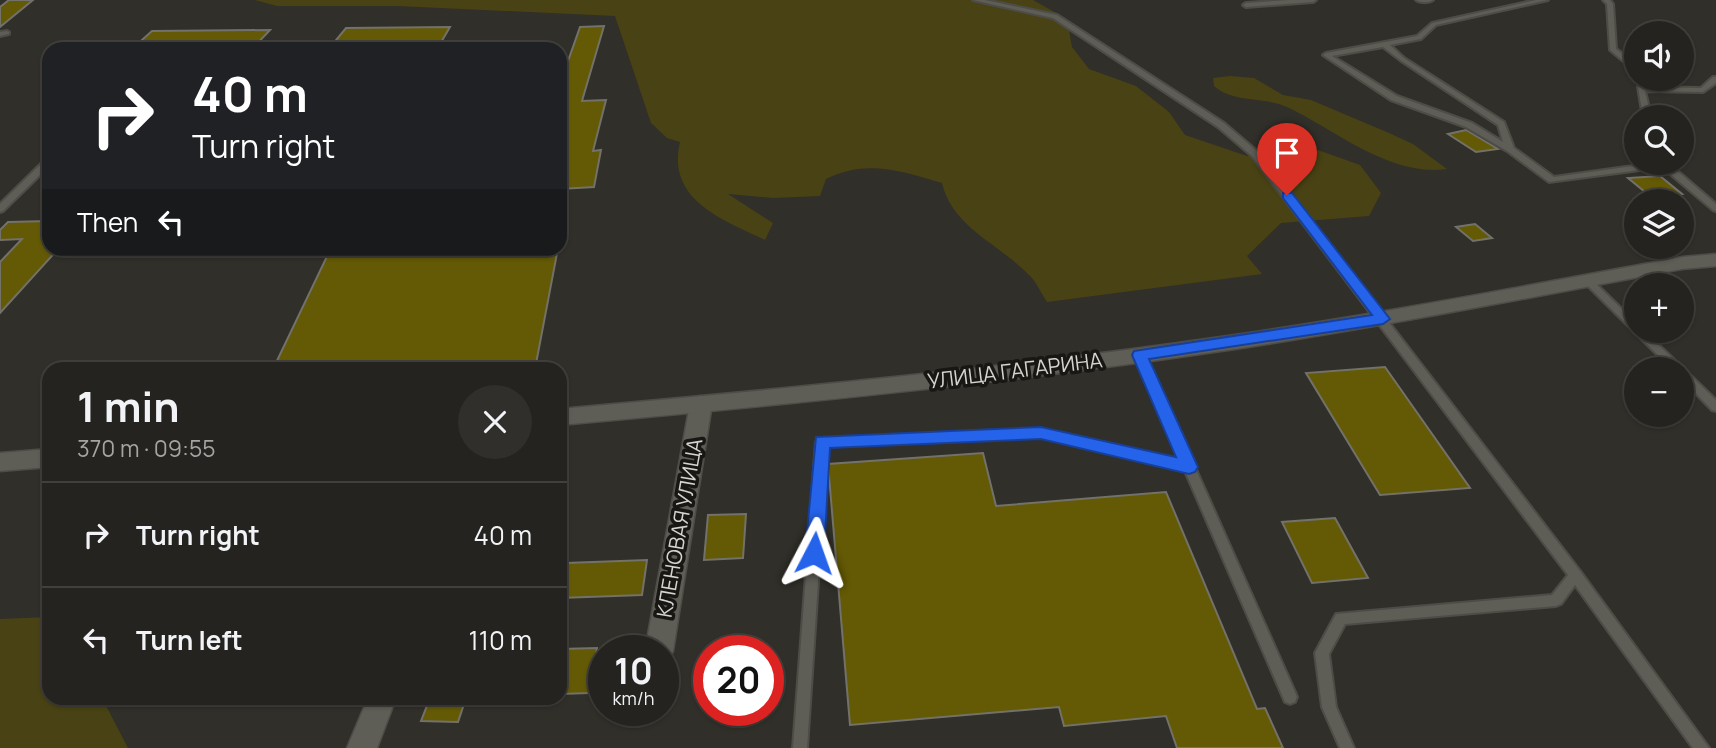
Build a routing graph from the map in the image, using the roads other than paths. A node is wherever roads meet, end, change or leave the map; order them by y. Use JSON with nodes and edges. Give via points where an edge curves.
{"nodes":[{"id":1,"x":976,"y":0,"type":"edge"},
{"id":2,"x":1313,"y":0,"type":"edge"},
{"id":3,"x":1419,"y":0,"type":"edge"},
{"id":4,"x":1430,"y":0,"type":"edge"},
{"id":5,"x":1545,"y":0,"type":"edge"},
{"id":6,"x":1606,"y":0,"type":"edge"},
{"id":7,"x":1246,"y":5,"type":"dead end"},
{"id":8,"x":1385,"y":44,"type":"junction"},
{"id":9,"x":1624,"y":59,"type":"edge"},
{"id":10,"x":1716,"y":79,"type":"edge"},
{"id":11,"x":1707,"y":84,"type":"junction"},
{"id":12,"x":1716,"y":89,"type":"edge"},
{"id":13,"x":1694,"y":90,"type":"edge"},
{"id":14,"x":1510,"y":149,"type":"junction"},
{"id":15,"x":42,"y":168,"type":"edge"},
{"id":16,"x":1624,"y":169,"type":"edge"},
{"id":17,"x":1677,"y":175,"type":"edge"},
{"id":18,"x":1716,"y":208,"type":"edge"},
{"id":19,"x":0,"y":209,"type":"edge"},
{"id":20,"x":1716,"y":260,"type":"edge"},
{"id":21,"x":1587,"y":281,"type":"junction"},
{"id":22,"x":1624,"y":317,"type":"edge"},
{"id":23,"x":1383,"y":319,"type":"junction"},
{"id":24,"x":1651,"y":343,"type":"edge"},
{"id":25,"x":1140,"y":355,"type":"junction"},
{"id":26,"x":1665,"y":357,"type":"edge"},
{"id":27,"x":1694,"y":385,"type":"edge"},
{"id":28,"x":701,"y":404,"type":"junction"},
{"id":29,"x":1716,"y":407,"type":"edge"},
{"id":30,"x":567,"y":416,"type":"edge"},
{"id":31,"x":42,"y":459,"type":"edge"},
{"id":32,"x":0,"y":462,"type":"edge"},
{"id":33,"x":1189,"y":467,"type":"junction"},
{"id":34,"x":1575,"y":575,"type":"junction"},
{"id":35,"x":662,"y":635,"type":"edge"},
{"id":36,"x":1290,"y":696,"type":"dead end"},
{"id":37,"x":379,"y":705,"type":"edge"},
{"id":38,"x":362,"y":748,"type":"edge"},
{"id":39,"x":800,"y":748,"type":"edge"},
{"id":40,"x":1347,"y":748,"type":"edge"},
{"id":41,"x":1702,"y":748,"type":"edge"}],
"edges":[{"from":1,"to":23,"type":"lane","via":[[1055,16],[1221,125],[1255,154]]},
{"from":2,"to":7,"type":"lane"},
{"from":3,"to":4,"type":"lane"},
{"from":5,"to":8,"type":"lane","via":[[1434,24],[1419,38]]},
{"from":6,"to":9,"type":"lane","via":[[1613,50]]},
{"from":8,"to":14,"type":"lane","via":[[1501,124]]},
{"from":8,"to":14,"type":"lane","via":[[1326,55],[1394,98],[1469,125]]},
{"from":10,"to":11,"type":"lane"},
{"from":11,"to":12,"type":"lane"},
{"from":11,"to":13,"type":"lane","via":[[1703,90]]},
{"from":14,"to":16,"type":"lane","via":[[1552,180]]},
{"from":15,"to":19,"type":"lane"},
{"from":17,"to":18,"type":"lane"},
{"from":20,"to":21,"type":"street","name":"УЛИЦА ГАГАРИНА"},
{"from":21,"to":22,"type":"lane"},
{"from":21,"to":23,"type":"street","name":"УЛИЦА ГАГАРИНА"},
{"from":23,"to":25,"type":"street","name":"УЛИЦА ГАГАРИНА"},
{"from":23,"to":34,"type":"lane"},
{"from":24,"to":26,"type":"lane"},
{"from":25,"to":28,"type":"street","name":"УЛИЦА ГАГАРИНА","via":[[902,386]]},
{"from":25,"to":33,"type":"lane"},
{"from":27,"to":29,"type":"lane"},
{"from":28,"to":30,"type":"street","name":"УЛИЦА ГАГАРИНА"},
{"from":28,"to":35,"type":"street","name":"КЛЕНОВАЯ УЛИЦА"},
{"from":31,"to":32,"type":"street"},
{"from":33,"to":36,"type":"lane"},
{"from":33,"to":39,"type":"lane","via":[[1041,433],[822,442]]},
{"from":34,"to":40,"type":"lane","via":[[1556,600],[1341,618],[1322,653],[1328,707]]},
{"from":34,"to":41,"type":"lane"},
{"from":37,"to":38,"type":"street"}]}
